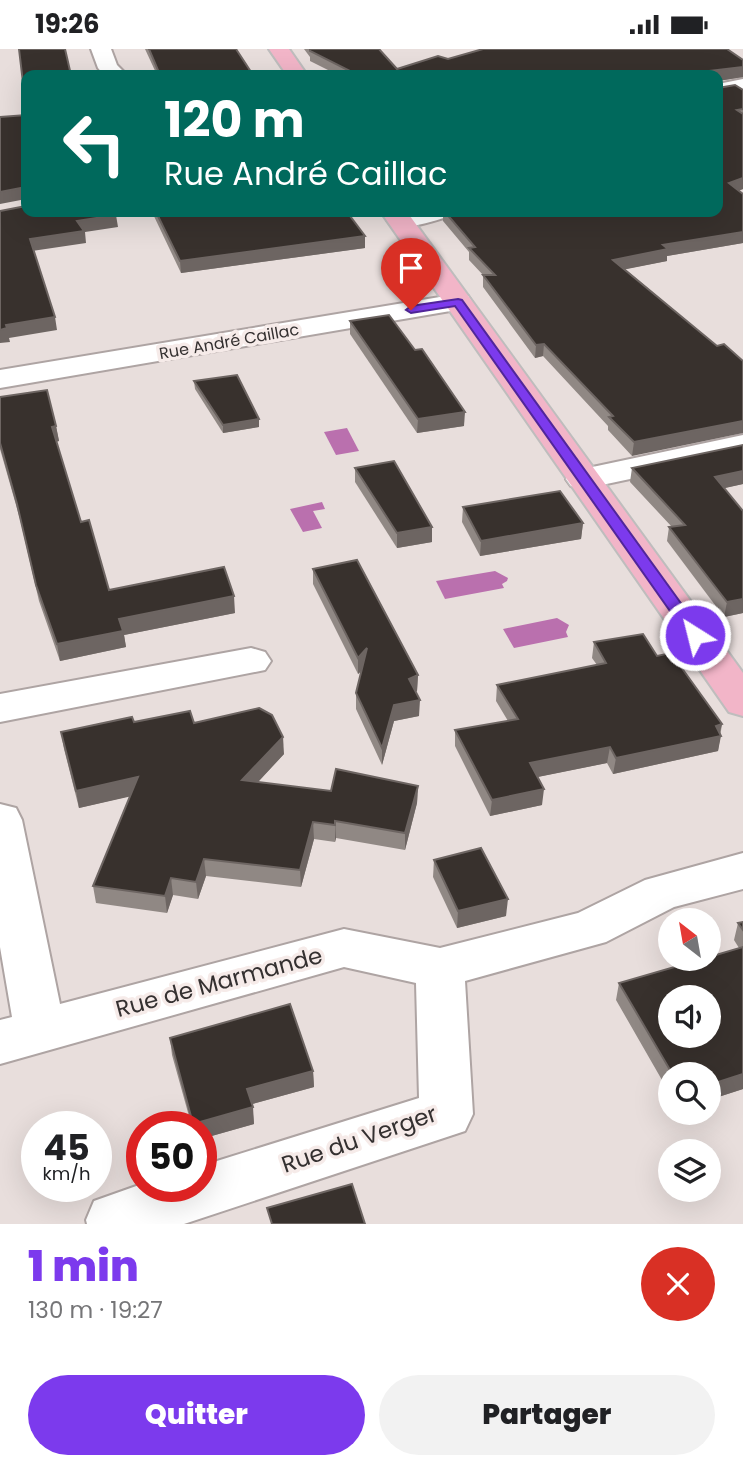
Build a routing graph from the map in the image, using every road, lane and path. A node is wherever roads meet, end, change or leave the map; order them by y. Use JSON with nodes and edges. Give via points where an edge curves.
{"nodes":[{"id":1,"x":101,"y":49,"type":"edge"},
{"id":2,"x":279,"y":49,"type":"edge"},
{"id":3,"x":111,"y":70,"type":"edge"},
{"id":4,"x":294,"y":70,"type":"edge"},
{"id":5,"x":743,"y":85,"type":"edge"},
{"id":6,"x":723,"y":89,"type":"edge"},
{"id":7,"x":398,"y":217,"type":"edge"},
{"id":8,"x":458,"y":302,"type":"junction"},
{"id":9,"x":0,"y":379,"type":"edge"},
{"id":10,"x":743,"y":445,"type":"edge"},
{"id":11,"x":583,"y":479,"type":"junction"},
{"id":12,"x":251,"y":661,"type":"dead end"},
{"id":13,"x":743,"y":702,"type":"edge"},
{"id":14,"x":0,"y":708,"type":"edge"},
{"id":15,"x":0,"y":821,"type":"edge"},
{"id":16,"x":743,"y":871,"type":"edge"},
{"id":17,"x":440,"y":968,"type":"junction"},
{"id":18,"x":20,"y":1037,"type":"edge"},
{"id":19,"x":114,"y":1220,"type":"dead end"}],
"edges":[{"from":1,"to":3,"type":"street"},
{"from":2,"to":4,"type":"main road"},
{"from":5,"to":6,"type":"street"},
{"from":7,"to":8,"type":"main road"},
{"from":8,"to":9,"type":"street","name":"Rue André Caillac"},
{"from":8,"to":11,"type":"main road"},
{"from":10,"to":11,"type":"street"},
{"from":11,"to":13,"type":"main road"},
{"from":12,"to":14,"type":"street"},
{"from":15,"to":18,"type":"street"},
{"from":16,"to":17,"type":"street","via":[[661,893],[589,929]]},
{"from":17,"to":18,"type":"street","name":"Rue de Marmande","via":[[344,948]]},
{"from":17,"to":19,"type":"street","name":"Rue du Verger","via":[[446,1114]]}]}
